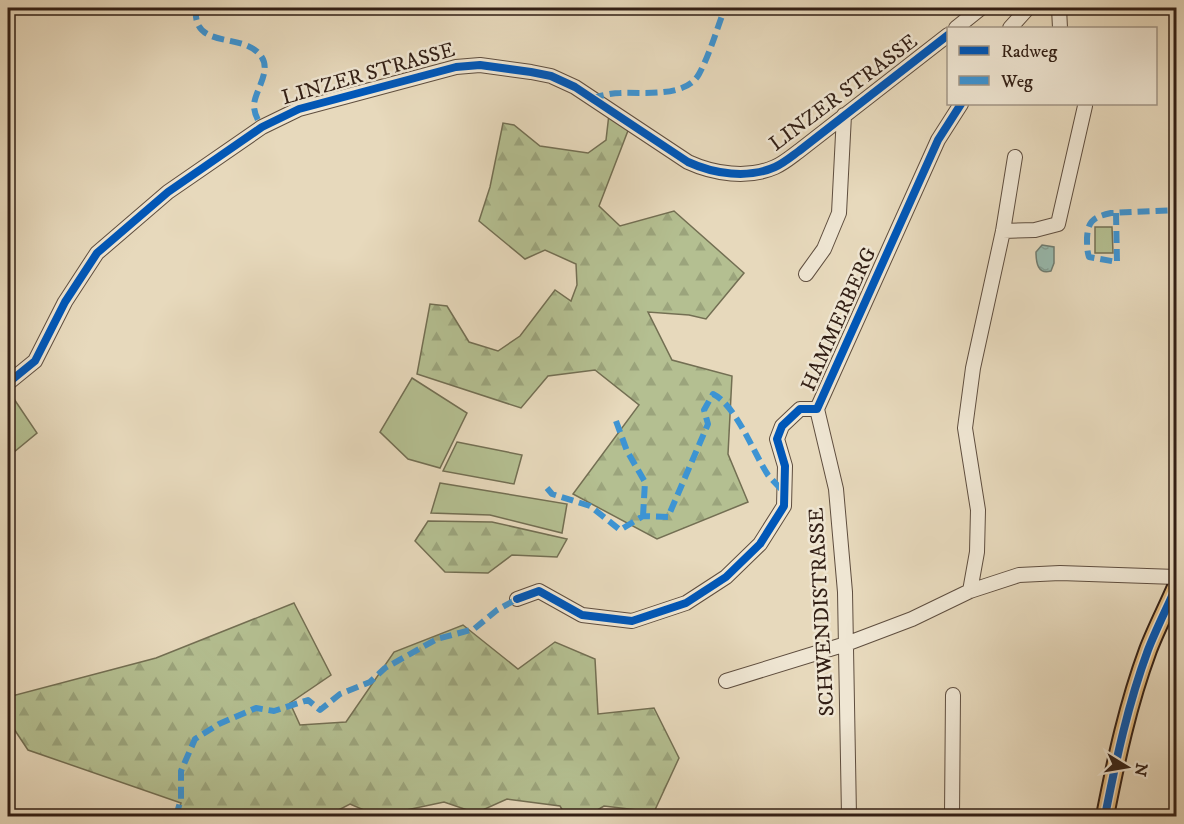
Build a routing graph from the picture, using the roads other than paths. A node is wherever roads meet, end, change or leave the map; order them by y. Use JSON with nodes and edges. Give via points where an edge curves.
{"nodes":[{"id":1,"x":981,"y":8,"type":"edge"},
{"id":2,"x":1028,"y":8,"type":"edge"},
{"id":3,"x":1059,"y":8,"type":"edge"},
{"id":4,"x":957,"y":27,"type":"edge"},
{"id":5,"x":1011,"y":27,"type":"edge"},
{"id":6,"x":1060,"y":27,"type":"edge"},
{"id":7,"x":947,"y":36,"type":"edge"},
{"id":8,"x":960,"y":105,"type":"edge"},
{"id":9,"x":1085,"y":106,"type":"dead end"},
{"id":10,"x":844,"y":115,"type":"junction"},
{"id":11,"x":1015,"y":157,"type":"dead end"},
{"id":12,"x":1003,"y":231,"type":"junction"},
{"id":13,"x":806,"y":274,"type":"dead end"},
{"id":14,"x":8,"y":383,"type":"edge"},
{"id":15,"x":817,"y":409,"type":"junction"},
{"id":16,"x":1176,"y":577,"type":"edge"},
{"id":17,"x":1176,"y":587,"type":"edge"},
{"id":18,"x":970,"y":591,"type":"junction"},
{"id":19,"x":517,"y":599,"type":"dead end"},
{"id":20,"x":846,"y":644,"type":"junction"},
{"id":21,"x":726,"y":681,"type":"dead end"},
{"id":22,"x":952,"y":695,"type":"dead end"},
{"id":23,"x":849,"y":816,"type":"edge"},
{"id":24,"x":952,"y":816,"type":"edge"},
{"id":25,"x":1106,"y":816,"type":"edge"}],
"edges":[{"from":1,"to":4,"type":"street"},
{"from":2,"to":5,"type":"street"},
{"from":3,"to":6,"type":"street"},
{"from":7,"to":10,"type":"street","name":"LINZER STRASSE"},
{"from":8,"to":15,"type":"street","name":"HAMMERBERG","via":[[938,140]]},
{"from":9,"to":12,"type":"street","via":[[1058,224],[1035,230]]},
{"from":10,"to":13,"type":"street","name":"LINZER STRASSE","via":[[838,213],[825,249]]},
{"from":10,"to":14,"type":"street","name":"LINZER STRASSE","via":[[778,166],[746,173],[703,169],[688,162],[575,87],[531,72],[456,67],[299,110],[262,128],[168,192],[97,254],[65,302],[35,361]]},
{"from":11,"to":12,"type":"street"},
{"from":12,"to":18,"type":"street","via":[[973,369],[965,428],[978,510],[977,552]]},
{"from":15,"to":19,"type":"street","name":"HAMMERBERG","via":[[800,409],[782,426],[777,439],[785,466],[784,506],[760,544],[726,577],[686,603],[632,621],[582,615],[539,591]]},
{"from":15,"to":20,"type":"street","name":"SCHWENDISTRASSE","via":[[836,489]]},
{"from":16,"to":18,"type":"street","via":[[1019,575]]},
{"from":17,"to":25,"type":"main road","via":[[1131,699]]},
{"from":18,"to":20,"type":"street"},
{"from":20,"to":21,"type":"street"},
{"from":20,"to":23,"type":"street","name":"SCHWENDISTRASSE"},
{"from":22,"to":24,"type":"street"}]}
